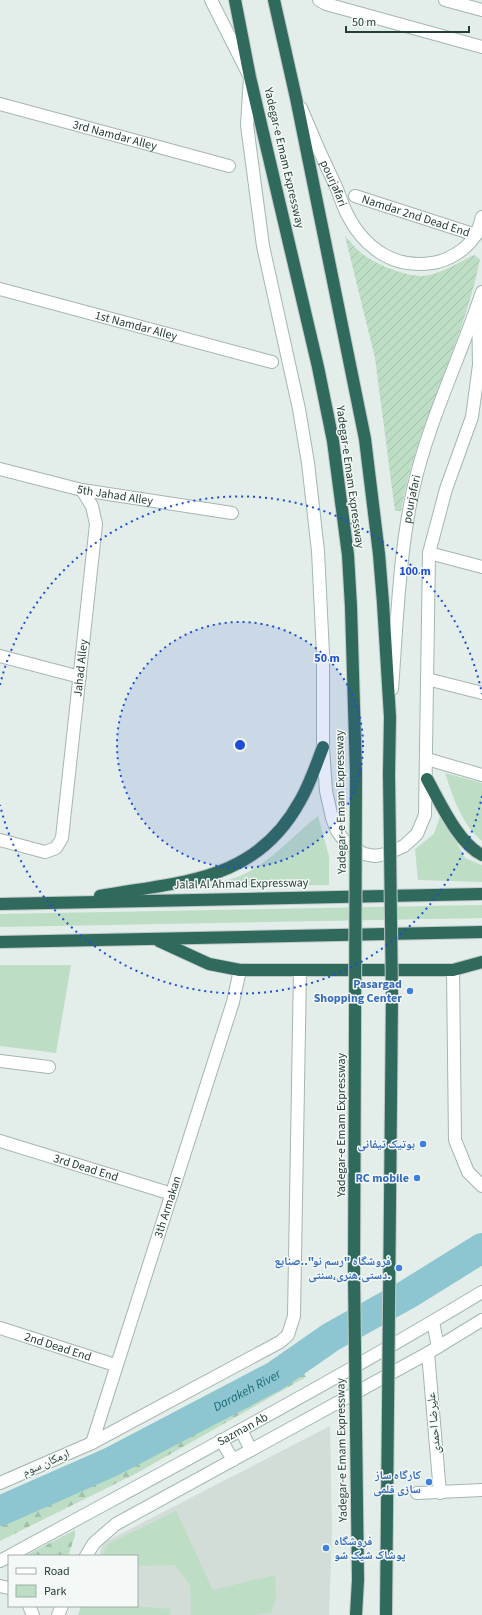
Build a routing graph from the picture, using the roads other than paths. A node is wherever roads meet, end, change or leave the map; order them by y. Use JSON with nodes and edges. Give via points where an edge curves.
{"nodes":[{"id":1,"x":211,"y":0,"type":"edge"},
{"id":2,"x":235,"y":0,"type":"edge"},
{"id":3,"x":274,"y":0,"type":"edge"},
{"id":4,"x":320,"y":0,"type":"edge"},
{"id":5,"x":445,"y":0,"type":"edge"},
{"id":6,"x":482,"y":10,"type":"edge"},
{"id":7,"x":482,"y":47,"type":"edge"},
{"id":8,"x":250,"y":77,"type":"junction"},
{"id":9,"x":296,"y":98,"type":"junction"},
{"id":10,"x":0,"y":104,"type":"edge"},
{"id":11,"x":229,"y":166,"type":"dead end"},
{"id":12,"x":355,"y":196,"type":"dead end"},
{"id":13,"x":482,"y":217,"type":"edge"},
{"id":14,"x":476,"y":235,"type":"junction"},
{"id":15,"x":0,"y":289,"type":"edge"},
{"id":16,"x":482,"y":292,"type":"edge"},
{"id":17,"x":478,"y":304,"type":"junction"},
{"id":18,"x":272,"y":362,"type":"dead end"},
{"id":19,"x":0,"y":469,"type":"edge"},
{"id":20,"x":82,"y":490,"type":"junction"},
{"id":21,"x":232,"y":514,"type":"dead end"},
{"id":22,"x":429,"y":553,"type":"junction"},
{"id":23,"x":482,"y":566,"type":"edge"},
{"id":24,"x":0,"y":656,"type":"edge"},
{"id":25,"x":80,"y":677,"type":"junction"},
{"id":26,"x":427,"y":679,"type":"junction"},
{"id":27,"x":482,"y":693,"type":"edge"},
{"id":28,"x":390,"y":716,"type":"junction"},
{"id":29,"x":323,"y":747,"type":"junction"},
{"id":30,"x":427,"y":759,"type":"junction"},
{"id":31,"x":482,"y":775,"type":"edge"},
{"id":32,"x":427,"y":779,"type":"junction"},
{"id":33,"x":0,"y":840,"type":"edge"},
{"id":34,"x":482,"y":855,"type":"edge"},
{"id":35,"x":482,"y":894,"type":"edge"},
{"id":36,"x":61,"y":903,"type":"junction"},
{"id":37,"x":0,"y":904,"type":"edge"},
{"id":38,"x":482,"y":932,"type":"edge"},
{"id":39,"x":156,"y":940,"type":"junction"},
{"id":40,"x":0,"y":942,"type":"edge"},
{"id":41,"x":482,"y":962,"type":"edge"},
{"id":42,"x":240,"y":970,"type":"junction"},
{"id":43,"x":300,"y":970,"type":"junction"},
{"id":44,"x":453,"y":970,"type":"junction"},
{"id":45,"x":0,"y":1061,"type":"edge"},
{"id":46,"x":49,"y":1066,"type":"dead end"},
{"id":47,"x":0,"y":1141,"type":"edge"},
{"id":48,"x":482,"y":1186,"type":"edge"},
{"id":49,"x":172,"y":1194,"type":"junction"},
{"id":50,"x":482,"y":1292,"type":"edge"},
{"id":51,"x":482,"y":1320,"type":"edge"},
{"id":52,"x":433,"y":1322,"type":"junction"},
{"id":53,"x":0,"y":1328,"type":"edge"},
{"id":54,"x":433,"y":1350,"type":"junction"},
{"id":55,"x":115,"y":1365,"type":"junction"},
{"id":56,"x":241,"y":1430,"type":"junction"},
{"id":57,"x":222,"y":1440,"type":"junction"},
{"id":58,"x":92,"y":1443,"type":"junction"},
{"id":59,"x":251,"y":1450,"type":"junction"},
{"id":60,"x":233,"y":1460,"type":"junction"},
{"id":61,"x":0,"y":1483,"type":"edge"},
{"id":62,"x":482,"y":1490,"type":"edge"},
{"id":63,"x":417,"y":1493,"type":"dead end"},
{"id":64,"x":440,"y":1493,"type":"junction"},
{"id":65,"x":11,"y":1555,"type":"edge"},
{"id":66,"x":87,"y":1555,"type":"edge"},
{"id":67,"x":356,"y":1615,"type":"edge"},
{"id":68,"x":386,"y":1615,"type":"edge"}],
"edges":[{"from":1,"to":8,"type":"street"},
{"from":2,"to":8,"type":"highway","name":"Yadegar-e Emam Expressway"},
{"from":3,"to":9,"type":"highway","name":"Yadegar-e Emam Expressway"},
{"from":4,"to":7,"type":"street","via":[[326,4]]},
{"from":5,"to":6,"type":"street"},
{"from":8,"to":29,"type":"street","via":[[247,125],[263,246],[299,409],[318,552],[323,654]]},
{"from":8,"to":67,"type":"highway","name":"Yadegar-e Emam Expressway","bridge":true,"via":[[318,366],[333,442],[343,511],[351,599],[356,773]]},
{"from":9,"to":14,"type":"street","name":"pourjafari","via":[[348,215],[372,248],[397,261],[421,265],[456,255]]},
{"from":9,"to":28,"type":"highway","name":"Yadegar-e Emam Expressway","via":[[365,439],[379,554]]},
{"from":10,"to":11,"type":"street","name":"3rd Namdar Alley"},
{"from":12,"to":14,"type":"street","name":"Namdar 2nd Dead End"},
{"from":13,"to":14,"type":"street","name":"pourjafari"},
{"from":15,"to":18,"type":"street","name":"1st Namdar Alley"},
{"from":16,"to":17,"type":"street","name":"pourjafari"},
{"from":17,"to":22,"type":"street","via":[[475,404],[446,489]]},
{"from":17,"to":28,"type":"street","name":"pourjafari","via":[[426,443],[413,489],[405,535]]},
{"from":19,"to":20,"type":"street","name":"5th Jahad Alley"},
{"from":20,"to":21,"type":"street","name":"5th Jahad Alley"},
{"from":20,"to":25,"type":"street","name":"Jahad Alley","via":[[92,506],[96,524]]},
{"from":22,"to":23,"type":"street"},
{"from":22,"to":26,"type":"street"},
{"from":24,"to":25,"type":"street"},
{"from":25,"to":33,"type":"street","name":"Jahad Alley","via":[[62,838],[56,848],[45,852]]},
{"from":26,"to":27,"type":"street"},
{"from":26,"to":30,"type":"street"},
{"from":28,"to":68,"type":"highway","name":"Yadegar-e Emam Expressway","bridge":true,"via":[[392,1003]]},
{"from":29,"to":32,"type":"street","via":[[326,791],[332,818],[346,843],[364,854],[386,854],[404,846],[417,834],[425,815]]},
{"from":29,"to":36,"type":"highway","via":[[307,788],[289,818],[261,848],[242,862],[197,880]]},
{"from":30,"to":31,"type":"street"},
{"from":30,"to":32,"type":"street"},
{"from":32,"to":34,"type":"highway","via":[[462,836]]},
{"from":35,"to":36,"type":"highway","name":"Jalal Al Ahmad Expressway"},
{"from":36,"to":37,"type":"highway","name":"Jalal Al Ahmad Expressway"},
{"from":38,"to":39,"type":"highway"},
{"from":39,"to":40,"type":"highway"},
{"from":39,"to":42,"type":"highway","via":[[209,964]]},
{"from":41,"to":44,"type":"highway"},
{"from":42,"to":43,"type":"highway"},
{"from":42,"to":49,"type":"street","name":"3th Armakan","via":[[233,1002]]},
{"from":43,"to":44,"type":"highway"},
{"from":43,"to":58,"type":"street","name":"ارمکان سوم","via":[[295,1308],[292,1328],[280,1342]]},
{"from":44,"to":48,"type":"street","via":[[455,1140],[468,1172]]},
{"from":45,"to":46,"type":"street"},
{"from":47,"to":49,"type":"street","name":"3rd Dead End"},
{"from":49,"to":55,"type":"street","name":"3th Armakan"},
{"from":50,"to":52,"type":"street","name":"Sazman Ab"},
{"from":51,"to":54,"type":"street","name":"Sazman Ab"},
{"from":52,"to":54,"type":"street","name":"علیرضا احمدی"},
{"from":52,"to":56,"type":"street","name":"Sazman Ab"},
{"from":53,"to":55,"type":"street","name":"2nd Dead End"},
{"from":54,"to":59,"type":"street","name":"Sazman Ab"},
{"from":54,"to":64,"type":"street","name":"علیرضا احمدی"},
{"from":55,"to":58,"type":"street","name":"3th Armakan"},
{"from":56,"to":57,"type":"street","name":"Sazman Ab"},
{"from":56,"to":59,"type":"street"},
{"from":57,"to":60,"type":"street"},
{"from":57,"to":65,"type":"street","name":"Sazman Ab"},
{"from":58,"to":61,"type":"street","name":"ارمکان سوم"},
{"from":59,"to":60,"type":"street","name":"Sazman Ab"},
{"from":60,"to":66,"type":"street","name":"Sazman Ab","via":[[116,1524],[94,1543]]},
{"from":62,"to":64,"type":"street"},
{"from":63,"to":64,"type":"street"}]}
